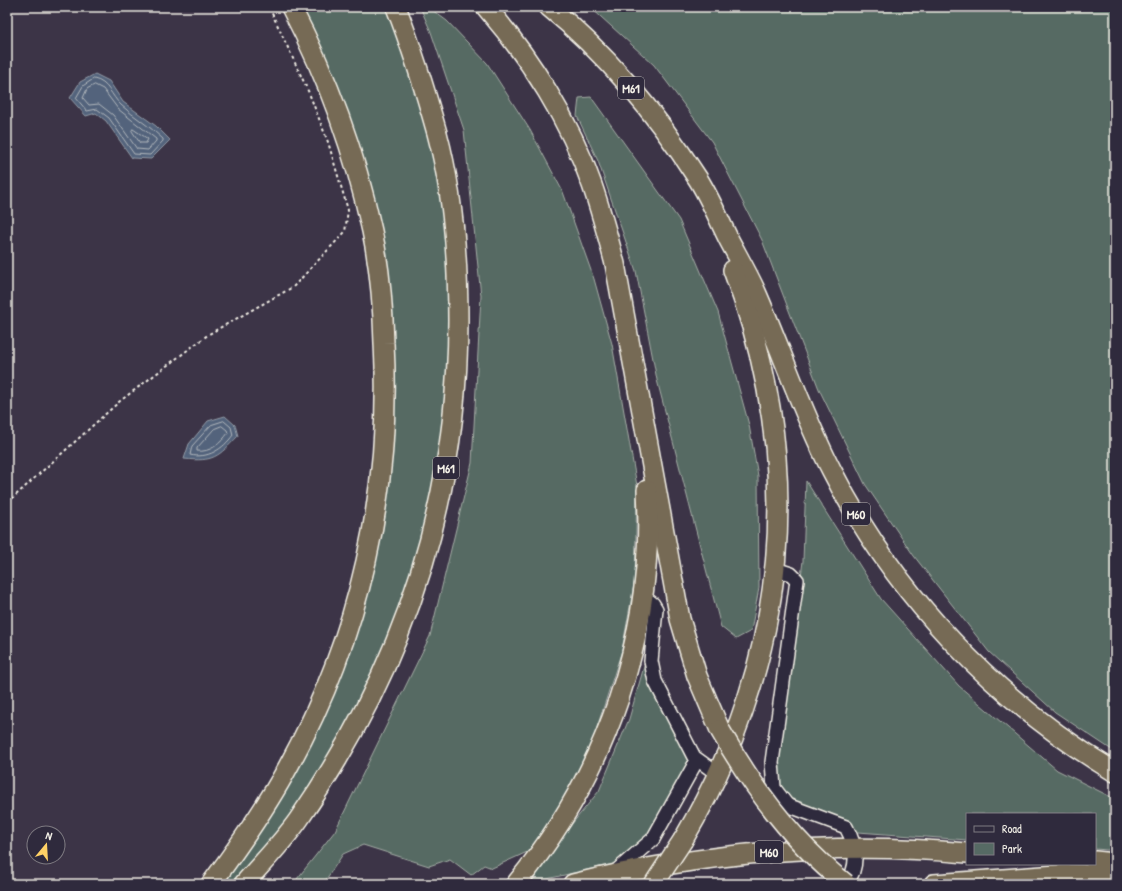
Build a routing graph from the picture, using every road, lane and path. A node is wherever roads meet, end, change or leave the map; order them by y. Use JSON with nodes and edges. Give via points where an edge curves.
{"nodes":[{"id":1,"x":269,"y":7,"type":"edge"},
{"id":2,"x":291,"y":7,"type":"edge"},
{"id":3,"x":396,"y":7,"type":"edge"},
{"id":4,"x":486,"y":7,"type":"edge"},
{"id":5,"x":549,"y":7,"type":"edge"},
{"id":6,"x":699,"y":181,"type":"junction"},
{"id":7,"x":643,"y":415,"type":"junction"},
{"id":8,"x":7,"y":503,"type":"edge"},
{"id":9,"x":775,"y":569,"type":"junction"},
{"id":10,"x":644,"y":598,"type":"junction"},
{"id":11,"x":697,"y":760,"type":"junction"},
{"id":12,"x":1115,"y":772,"type":"edge"},
{"id":13,"x":719,"y":775,"type":"junction"},
{"id":14,"x":855,"y":850,"type":"junction"},
{"id":15,"x":966,"y":853,"type":"edge"},
{"id":16,"x":1096,"y":861,"type":"edge"},
{"id":17,"x":1115,"y":863,"type":"edge"},
{"id":18,"x":613,"y":874,"type":"junction"},
{"id":19,"x":1115,"y":876,"type":"edge"},
{"id":20,"x":211,"y":884,"type":"edge"},
{"id":21,"x":244,"y":884,"type":"edge"},
{"id":22,"x":516,"y":884,"type":"edge"},
{"id":23,"x":573,"y":884,"type":"edge"},
{"id":24,"x":654,"y":884,"type":"edge"},
{"id":25,"x":846,"y":884,"type":"edge"},
{"id":26,"x":934,"y":884,"type":"edge"}],
"edges":[{"from":1,"to":8,"type":"path","via":[[309,93],[328,142],[348,210],[345,232],[293,286],[209,334],[120,401]]},
{"from":2,"to":20,"type":"highway","via":[[335,103],[358,172],[372,234],[382,301],[386,372],[383,460],[375,523],[365,570],[342,646],[326,688],[293,758],[269,800]]},
{"from":3,"to":21,"type":"highway","number":"M61","via":[[410,43],[437,134],[453,227],[458,282],[458,338],[450,448],[429,547],[398,638],[379,681],[350,739],[301,816]]},
{"from":4,"to":7,"type":"highway","via":[[519,49],[548,93],[592,183],[616,264]]},
{"from":5,"to":6,"type":"highway","number":"M61","via":[[590,42],[644,103]]},
{"from":6,"to":9,"type":"highway","via":[[755,334],[767,385],[778,479]]},
{"from":6,"to":12,"type":"highway","number":"M60","via":[[755,291],[801,405],[832,472],[889,564],[945,634],[1009,695],[1074,746]]},
{"from":7,"to":10,"type":"highway","via":[[649,521]]},
{"from":7,"to":25,"type":"highway","number":"M60","bridge":true,"via":[[680,619],[697,676],[720,730],[769,806],[811,853]]},
{"from":9,"to":13,"type":"highway","via":[[758,666]]},
{"from":9,"to":14,"type":"lane","via":[[791,574],[797,580],[772,762],[774,788],[787,806],[846,827]]},
{"from":10,"to":11,"type":"lane","via":[[656,609],[651,661],[655,680]]},
{"from":10,"to":22,"type":"highway","via":[[634,650],[611,724],[577,796],[539,855]]},
{"from":11,"to":13,"type":"lane"},
{"from":11,"to":18,"type":"lane","via":[[653,839]]},
{"from":13,"to":24,"type":"highway","bridge":true,"via":[[684,840]]},
{"from":14,"to":15,"type":"highway","number":"M60","via":[[930,849]]},
{"from":14,"to":18,"type":"highway","number":"M60","via":[[760,852]]},
{"from":14,"to":25,"type":"lane","via":[[853,870]]},
{"from":16,"to":17,"type":"highway"},
{"from":18,"to":23,"type":"highway","number":"M60"},
{"from":19,"to":26,"type":"highway","via":[[1071,874]]}]}
